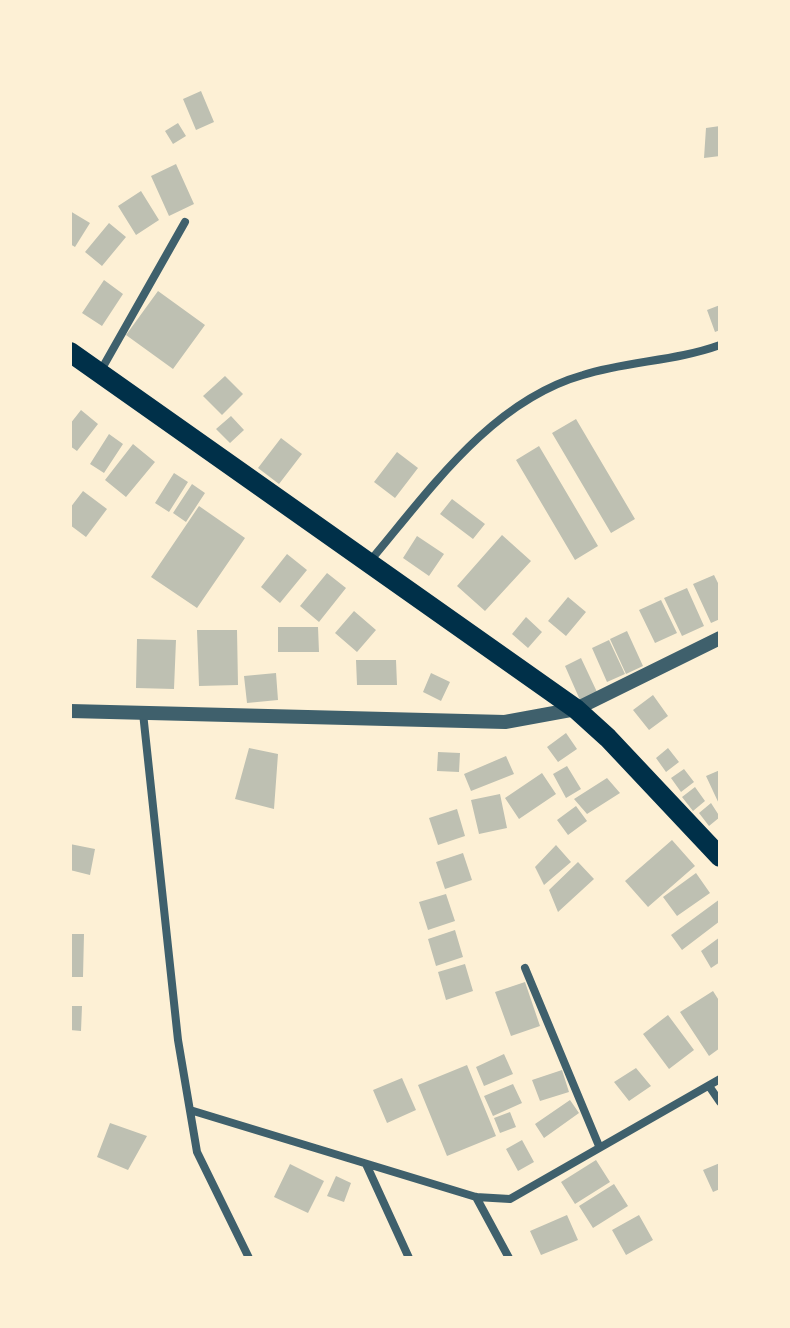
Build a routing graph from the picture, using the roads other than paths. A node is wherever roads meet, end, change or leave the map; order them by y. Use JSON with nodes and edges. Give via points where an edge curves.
{"nodes":[{"id":1,"x":185,"y":222,"type":"dead end"},
{"id":2,"x":720,"y":345,"type":"edge"},
{"id":3,"x":70,"y":352,"type":"edge"},
{"id":4,"x":100,"y":372,"type":"junction"},
{"id":5,"x":370,"y":562,"type":"junction"},
{"id":6,"x":720,"y":638,"type":"edge"},
{"id":7,"x":576,"y":709,"type":"junction"},
{"id":8,"x":70,"y":711,"type":"edge"},
{"id":9,"x":143,"y":713,"type":"junction"},
{"id":10,"x":720,"y":857,"type":"edge"},
{"id":11,"x":525,"y":968,"type":"dead end"},
{"id":12,"x":720,"y":1079,"type":"edge"},
{"id":13,"x":709,"y":1086,"type":"junction"},
{"id":14,"x":720,"y":1102,"type":"edge"},
{"id":15,"x":190,"y":1110,"type":"junction"},
{"id":16,"x":599,"y":1146,"type":"junction"},
{"id":17,"x":366,"y":1164,"type":"junction"},
{"id":18,"x":476,"y":1197,"type":"junction"},
{"id":19,"x":249,"y":1258,"type":"edge"},
{"id":20,"x":409,"y":1258,"type":"edge"},
{"id":21,"x":509,"y":1258,"type":"edge"}],
"edges":[{"from":1,"to":4,"type":"street"},
{"from":2,"to":5,"type":"street","via":[[583,375],[543,390],[504,415],[434,485]]},
{"from":3,"to":4,"type":"main road"},
{"from":4,"to":5,"type":"main road"},
{"from":5,"to":7,"type":"main road"},
{"from":6,"to":7,"type":"street"},
{"from":7,"to":9,"type":"street","via":[[505,722]]},
{"from":7,"to":10,"type":"main road"},
{"from":8,"to":9,"type":"street"},
{"from":9,"to":15,"type":"street"},
{"from":11,"to":16,"type":"street"},
{"from":12,"to":13,"type":"street"},
{"from":13,"to":14,"type":"street"},
{"from":13,"to":16,"type":"street"},
{"from":15,"to":17,"type":"street"},
{"from":15,"to":19,"type":"street","via":[[197,1152]]},
{"from":16,"to":18,"type":"street","via":[[510,1199]]},
{"from":17,"to":18,"type":"street"},
{"from":17,"to":20,"type":"street"},
{"from":18,"to":21,"type":"street"}]}
